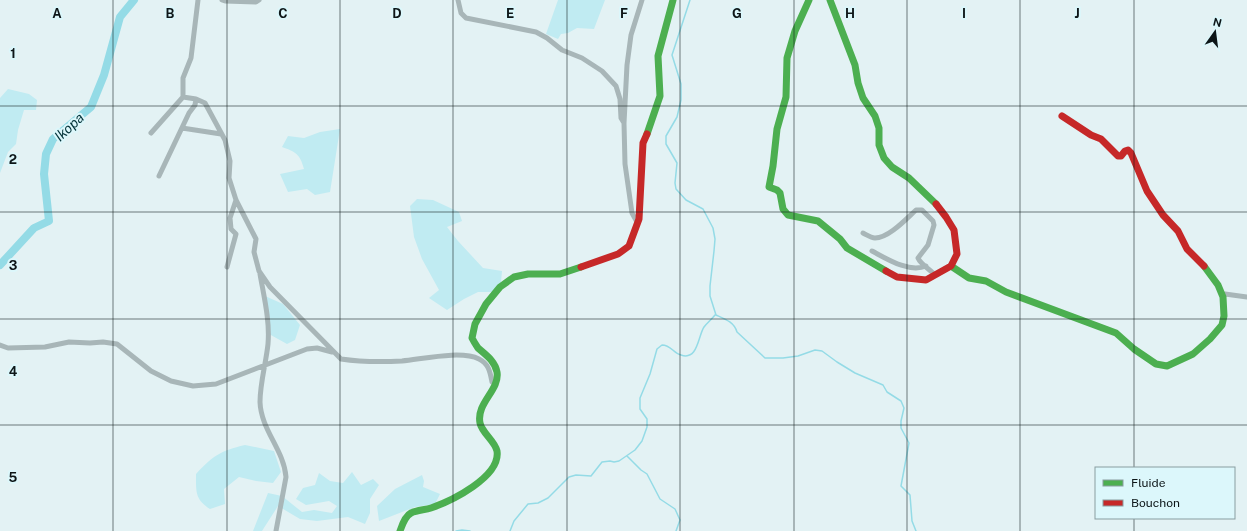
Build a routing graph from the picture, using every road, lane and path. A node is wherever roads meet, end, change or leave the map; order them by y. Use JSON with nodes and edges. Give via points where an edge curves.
{"nodes":[{"id":1,"x":198,"y":0,"type":"edge"},
{"id":2,"x":222,"y":0,"type":"edge"},
{"id":3,"x":259,"y":0,"type":"edge"},
{"id":4,"x":458,"y":0,"type":"edge"},
{"id":5,"x":642,"y":0,"type":"edge"},
{"id":6,"x":673,"y":0,"type":"edge"},
{"id":7,"x":809,"y":0,"type":"edge"},
{"id":8,"x":830,"y":0,"type":"edge"},
{"id":9,"x":183,"y":97,"type":"junction"},
{"id":10,"x":196,"y":99,"type":"junction"},
{"id":11,"x":1062,"y":116,"type":"dead end"},
{"id":12,"x":624,"y":123,"type":"junction"},
{"id":13,"x":182,"y":128,"type":"junction"},
{"id":14,"x":151,"y":133,"type":"dead end"},
{"id":15,"x":221,"y":134,"type":"junction"},
{"id":16,"x":159,"y":176,"type":"dead end"},
{"id":17,"x":236,"y":200,"type":"junction"},
{"id":18,"x":637,"y":222,"type":"junction"},
{"id":19,"x":864,"y":233,"type":"dead end"},
{"id":20,"x":872,"y":251,"type":"dead end"},
{"id":21,"x":926,"y":266,"type":"junction"},
{"id":22,"x":951,"y":266,"type":"junction"},
{"id":23,"x":227,"y":267,"type":"dead end"},
{"id":24,"x":259,"y":271,"type":"junction"},
{"id":25,"x":935,"y":275,"type":"junction"},
{"id":26,"x":1223,"y":297,"type":"junction"},
{"id":27,"x":1247,"y":297,"type":"edge"},
{"id":28,"x":0,"y":345,"type":"edge"},
{"id":29,"x":333,"y":352,"type":"junction"},
{"id":30,"x":264,"y":365,"type":"junction"},
{"id":31,"x":495,"y":384,"type":"junction"},
{"id":32,"x":276,"y":531,"type":"edge"},
{"id":33,"x":400,"y":531,"type":"edge"}],
"edges":[{"from":1,"to":9,"type":"street","via":[[191,58],[183,78]]},
{"from":2,"to":3,"type":"street"},
{"from":4,"to":12,"type":"street","via":[[466,18],[536,32],[562,50],[582,58],[602,71],[616,86]]},
{"from":5,"to":12,"type":"street","via":[[631,35]]},
{"from":6,"to":18,"type":"street","via":[[658,56],[660,96],[643,143]]},
{"from":7,"to":25,"type":"street","via":[[793,35],[786,61],[786,96],[778,122],[769,187],[780,193],[783,209],[788,214],[818,221],[847,248],[897,277],[926,280]]},
{"from":8,"to":22,"type":"street","via":[[855,65],[863,98],[875,116],[879,128],[879,145],[884,158],[932,200],[954,230],[957,254]]},
{"from":9,"to":10,"type":"street"},
{"from":9,"to":14,"type":"street"},
{"from":10,"to":13,"type":"street"},
{"from":10,"to":15,"type":"street","via":[[205,103]]},
{"from":11,"to":26,"type":"street","via":[[1101,139],[1118,156],[1128,150],[1132,153],[1146,191],[1178,231],[1187,249],[1218,285]]},
{"from":12,"to":18,"type":"street","via":[[625,164],[632,213]]},
{"from":13,"to":15,"type":"street"},
{"from":13,"to":16,"type":"street"},
{"from":15,"to":17,"type":"street","via":[[230,161],[229,178]]},
{"from":17,"to":23,"type":"street","via":[[230,218],[231,229],[236,234]]},
{"from":17,"to":24,"type":"street","via":[[256,239],[254,252]]},
{"from":18,"to":31,"type":"street","via":[[629,246],[618,254],[560,274],[528,274],[514,277],[500,287],[486,304],[472,338],[477,347],[492,360],[497,372]]},
{"from":19,"to":21,"type":"street","via":[[876,238],[882,236],[896,228],[916,210],[922,210],[934,225],[928,245],[918,258]]},
{"from":20,"to":21,"type":"street","via":[[900,265]]},
{"from":21,"to":25,"type":"street"},
{"from":22,"to":25,"type":"street"},
{"from":22,"to":26,"type":"street","via":[[969,278],[986,281],[1006,292],[1116,333],[1156,364],[1167,366],[1193,354],[1222,325]]},
{"from":24,"to":29,"type":"street","via":[[270,287]]},
{"from":24,"to":30,"type":"street","via":[[268,319],[268,343]]},
{"from":26,"to":27,"type":"street","via":[[1225,294]]},
{"from":28,"to":30,"type":"street","via":[[8,348],[45,347],[69,342],[117,344],[151,372],[171,381],[193,386],[216,384]]},
{"from":29,"to":30,"type":"street","via":[[317,348],[307,349]]},
{"from":29,"to":31,"type":"street","via":[[341,359],[354,361],[402,361],[472,356],[490,369],[492,382]]},
{"from":30,"to":32,"type":"street","via":[[260,402],[269,435],[286,470]]},
{"from":31,"to":33,"type":"street","via":[[481,408],[480,423],[497,450],[495,464],[490,472],[457,496],[427,510],[410,514]]}]}
